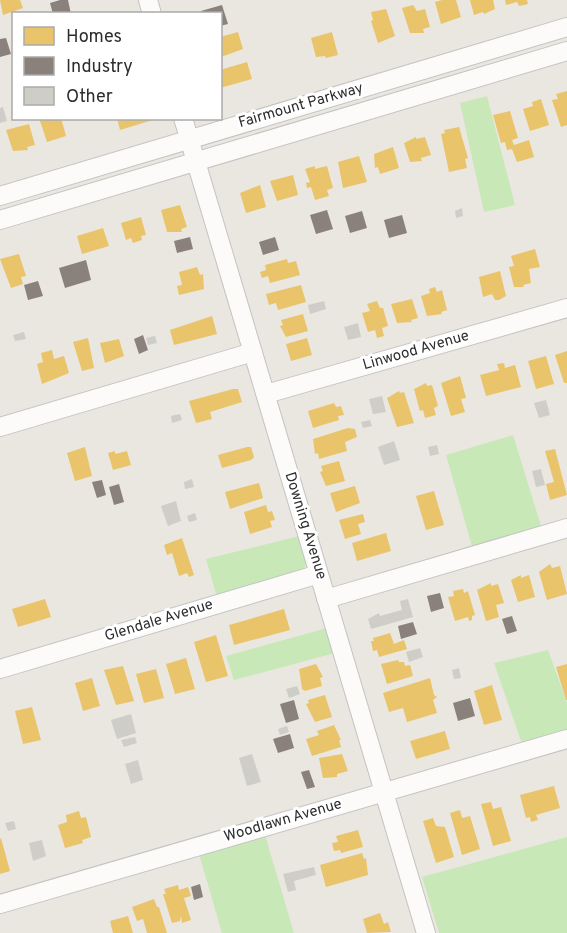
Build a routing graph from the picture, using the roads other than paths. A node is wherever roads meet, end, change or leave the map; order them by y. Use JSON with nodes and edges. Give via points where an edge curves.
{"nodes":[{"id":1,"x":567,"y":27,"type":"edge"},
{"id":2,"x":567,"y":51,"type":"edge"},
{"id":3,"x":184,"y":120,"type":"edge"},
{"id":4,"x":189,"y":139,"type":"junction"},
{"id":5,"x":196,"y":161,"type":"junction"},
{"id":6,"x":0,"y":196,"type":"edge"},
{"id":7,"x":0,"y":220,"type":"edge"},
{"id":8,"x":567,"y":308,"type":"edge"},
{"id":9,"x":253,"y":352,"type":"junction"},
{"id":10,"x":266,"y":394,"type":"junction"},
{"id":11,"x":0,"y":427,"type":"edge"},
{"id":12,"x":567,"y":528,"type":"edge"},
{"id":13,"x":319,"y":574,"type":"junction"},
{"id":14,"x":326,"y":598,"type":"junction"},
{"id":15,"x":0,"y":669,"type":"edge"},
{"id":16,"x":567,"y":739,"type":"edge"},
{"id":17,"x":384,"y":792,"type":"junction"},
{"id":18,"x":0,"y":904,"type":"edge"},
{"id":19,"x":426,"y":933,"type":"edge"}],
"edges":[{"from":1,"to":4,"type":"street","name":"Fairmount Parkway"},
{"from":2,"to":5,"type":"street","name":"Fairmount Parkway"},
{"from":3,"to":4,"type":"street","name":"Downing Avenue"},
{"from":4,"to":5,"type":"street","name":"Downing Avenue"},
{"from":4,"to":6,"type":"street","name":"Fairmount Parkway"},
{"from":5,"to":7,"type":"street","name":"Fairmount Parkway"},
{"from":5,"to":9,"type":"street","name":"Downing Avenue"},
{"from":8,"to":10,"type":"street","name":"Linwood Avenue"},
{"from":9,"to":10,"type":"street","name":"Downing Avenue"},
{"from":9,"to":11,"type":"street"},
{"from":10,"to":13,"type":"street","name":"Downing Avenue"},
{"from":12,"to":14,"type":"street"},
{"from":13,"to":14,"type":"street","name":"Downing Avenue"},
{"from":13,"to":15,"type":"street","name":"Glendale Avenue"},
{"from":14,"to":17,"type":"street","name":"Downing Avenue"},
{"from":16,"to":17,"type":"street","name":"Woodlawn Avenue"},
{"from":17,"to":18,"type":"street","name":"Woodlawn Avenue"},
{"from":17,"to":19,"type":"street","name":"Downing Avenue"}]}
